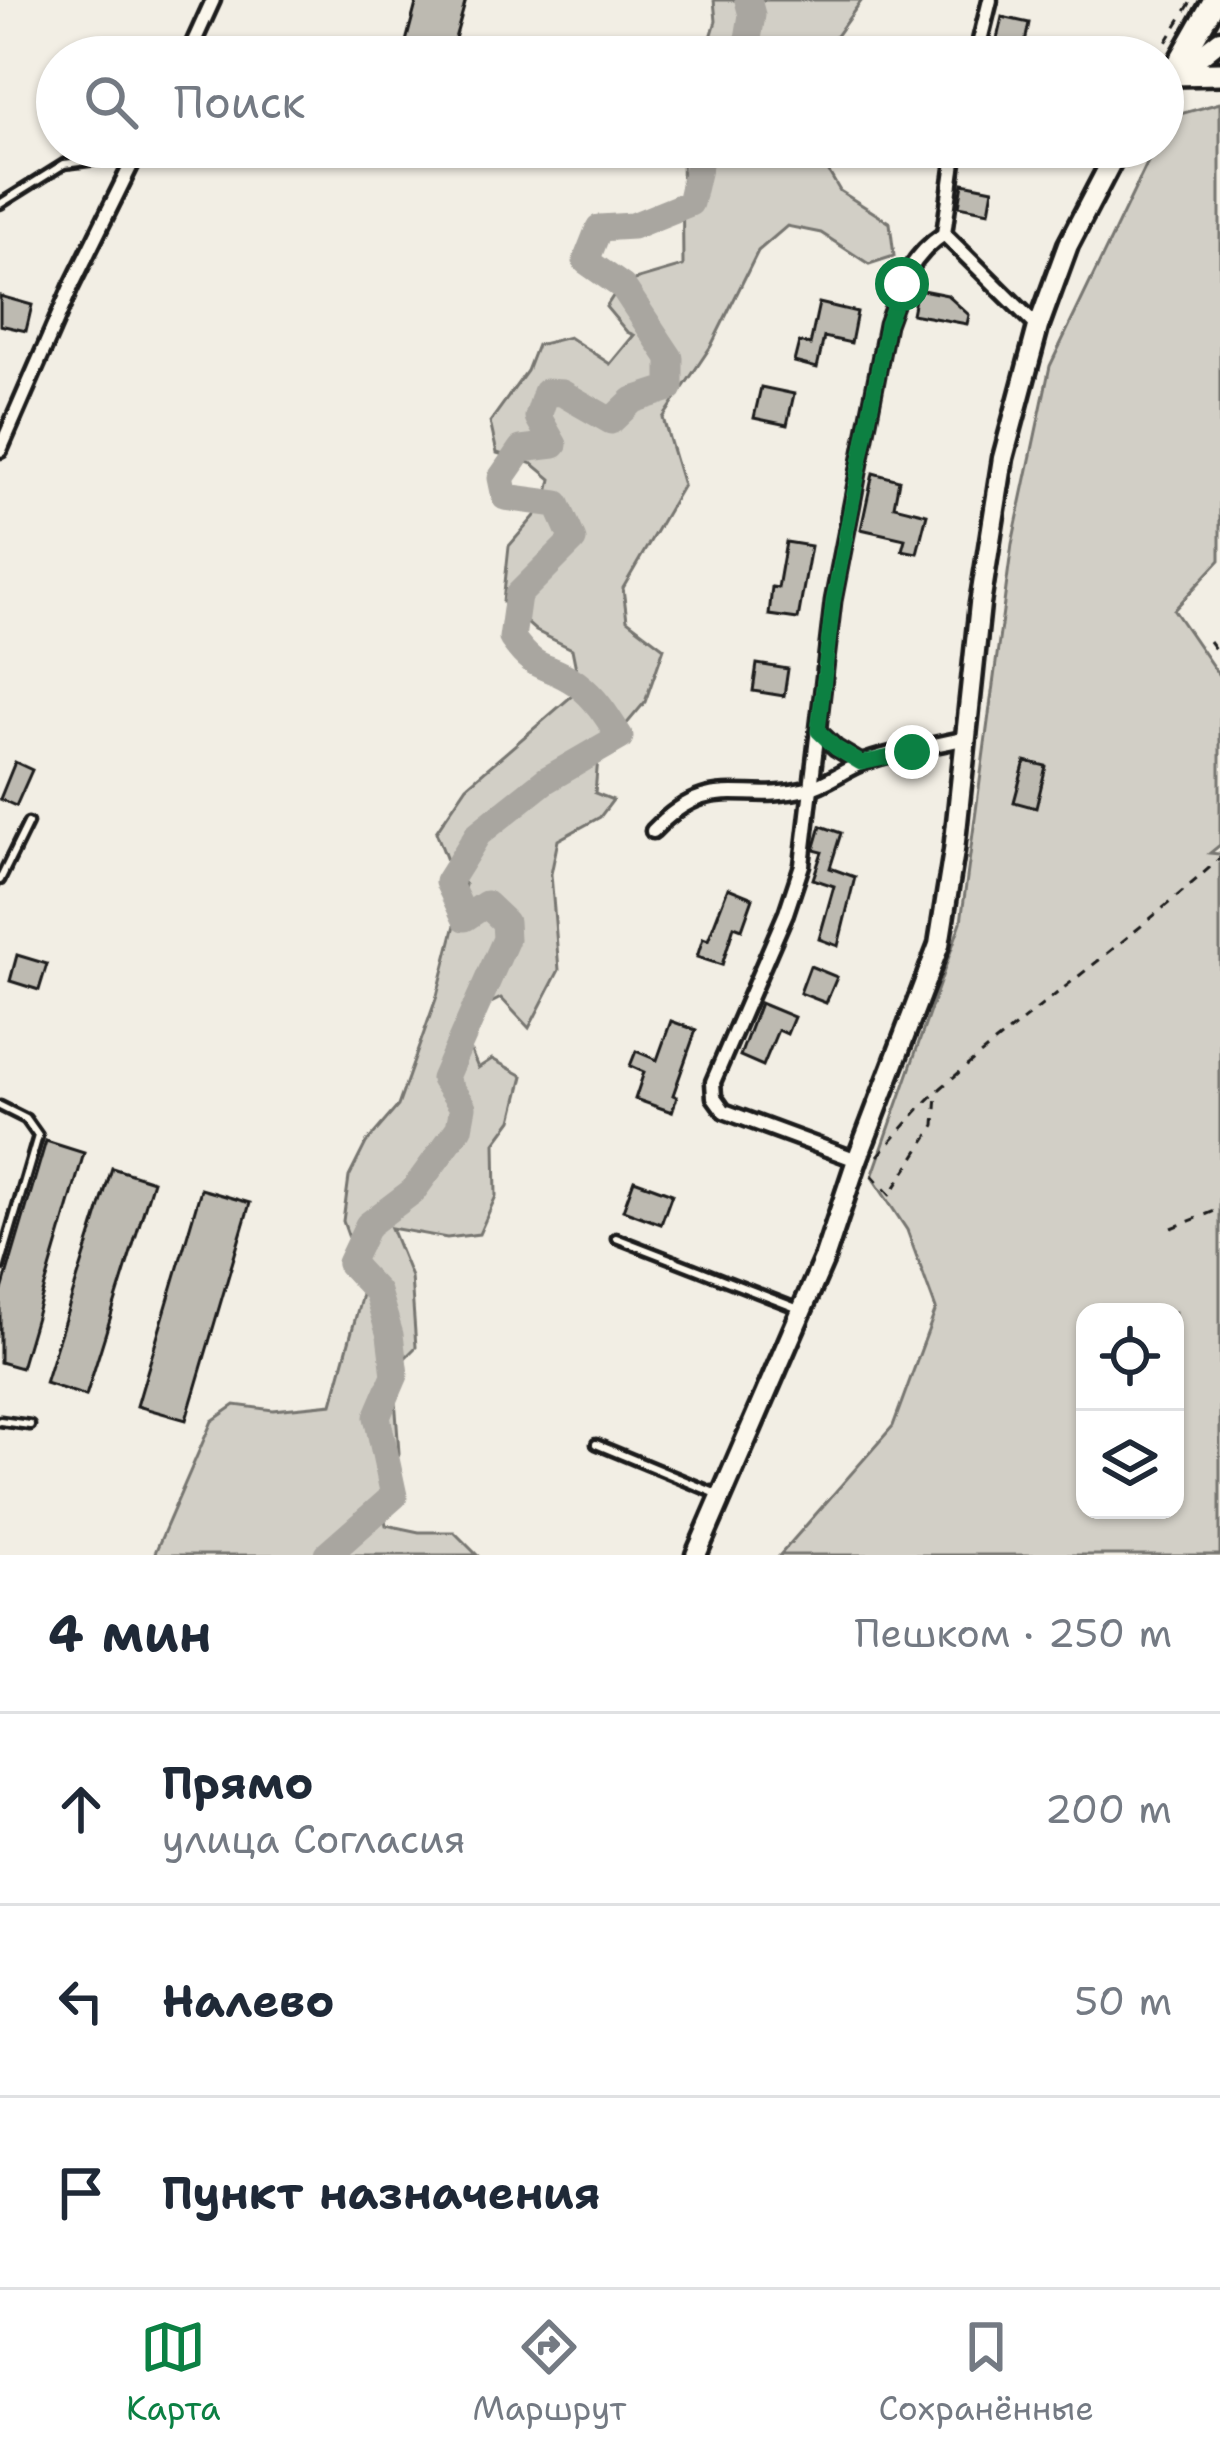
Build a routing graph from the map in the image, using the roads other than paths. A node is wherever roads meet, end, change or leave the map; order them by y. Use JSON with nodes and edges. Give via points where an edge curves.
{"nodes":[{"id":1,"x":213,"y":0,"type":"edge"},
{"id":2,"x":990,"y":0,"type":"edge"},
{"id":3,"x":1214,"y":0,"type":"edge"},
{"id":4,"x":197,"y":36,"type":"edge"},
{"id":5,"x":981,"y":36,"type":"edge"},
{"id":6,"x":1220,"y":40,"type":"edge"},
{"id":7,"x":1184,"y":43,"type":"edge"},
{"id":8,"x":1184,"y":61,"type":"edge"},
{"id":9,"x":1184,"y":72,"type":"edge"},
{"id":10,"x":1220,"y":73,"type":"edge"},
{"id":11,"x":58,"y":168,"type":"edge"},
{"id":12,"x":130,"y":168,"type":"edge"},
{"id":13,"x":953,"y":168,"type":"edge"},
{"id":14,"x":1108,"y":168,"type":"edge"},
{"id":15,"x":0,"y":204,"type":"edge"},
{"id":16,"x":944,"y":234,"type":"junction"},
{"id":17,"x":1038,"y":327,"type":"junction"},
{"id":18,"x":0,"y":450,"type":"edge"},
{"id":19,"x":818,"y":731,"type":"junction"},
{"id":20,"x":966,"y":738,"type":"junction"},
{"id":21,"x":861,"y":763,"type":"junction"},
{"id":22,"x":812,"y":788,"type":"junction"},
{"id":23,"x":28,"y":823,"type":"dead end"},
{"id":24,"x":653,"y":831,"type":"dead end"},
{"id":25,"x":0,"y":880,"type":"edge"},
{"id":26,"x":0,"y":1106,"type":"edge"},
{"id":27,"x":857,"y":1160,"type":"junction"},
{"id":28,"x":616,"y":1238,"type":"dead end"},
{"id":29,"x":0,"y":1266,"type":"edge"},
{"id":30,"x":803,"y":1311,"type":"junction"},
{"id":31,"x":0,"y":1421,"type":"edge"},
{"id":32,"x":30,"y":1425,"type":"dead end"},
{"id":33,"x":596,"y":1444,"type":"dead end"},
{"id":34,"x":721,"y":1495,"type":"junction"},
{"id":35,"x":696,"y":1555,"type":"edge"}],
"edges":[{"from":1,"to":4,"type":"street"},
{"from":2,"to":5,"type":"street"},
{"from":3,"to":7,"type":"main road"},
{"from":6,"to":8,"type":"street"},
{"from":9,"to":10,"type":"main road"},
{"from":11,"to":15,"type":"lane"},
{"from":12,"to":18,"type":"street"},
{"from":13,"to":16,"type":"street"},
{"from":14,"to":17,"type":"street"},
{"from":16,"to":17,"type":"street"},
{"from":16,"to":19,"type":"street","via":[[921,250],[887,324],[833,602]]},
{"from":17,"to":20,"type":"street","via":[[1003,458]]},
{"from":19,"to":21,"type":"street"},
{"from":19,"to":22,"type":"street"},
{"from":20,"to":21,"type":"street"},
{"from":20,"to":27,"type":"street","via":[[939,945]]},
{"from":21,"to":22,"type":"street"},
{"from":22,"to":24,"type":"street","via":[[695,797]]},
{"from":22,"to":27,"type":"street","via":[[802,865],[713,1082],[714,1097],[724,1111]]},
{"from":23,"to":25,"type":"lane"},
{"from":26,"to":29,"type":"lane","via":[[38,1136]]},
{"from":27,"to":30,"type":"street"},
{"from":28,"to":30,"type":"lane"},
{"from":30,"to":34,"type":"street"},
{"from":31,"to":32,"type":"lane"},
{"from":33,"to":34,"type":"lane"},
{"from":34,"to":35,"type":"street"}]}
